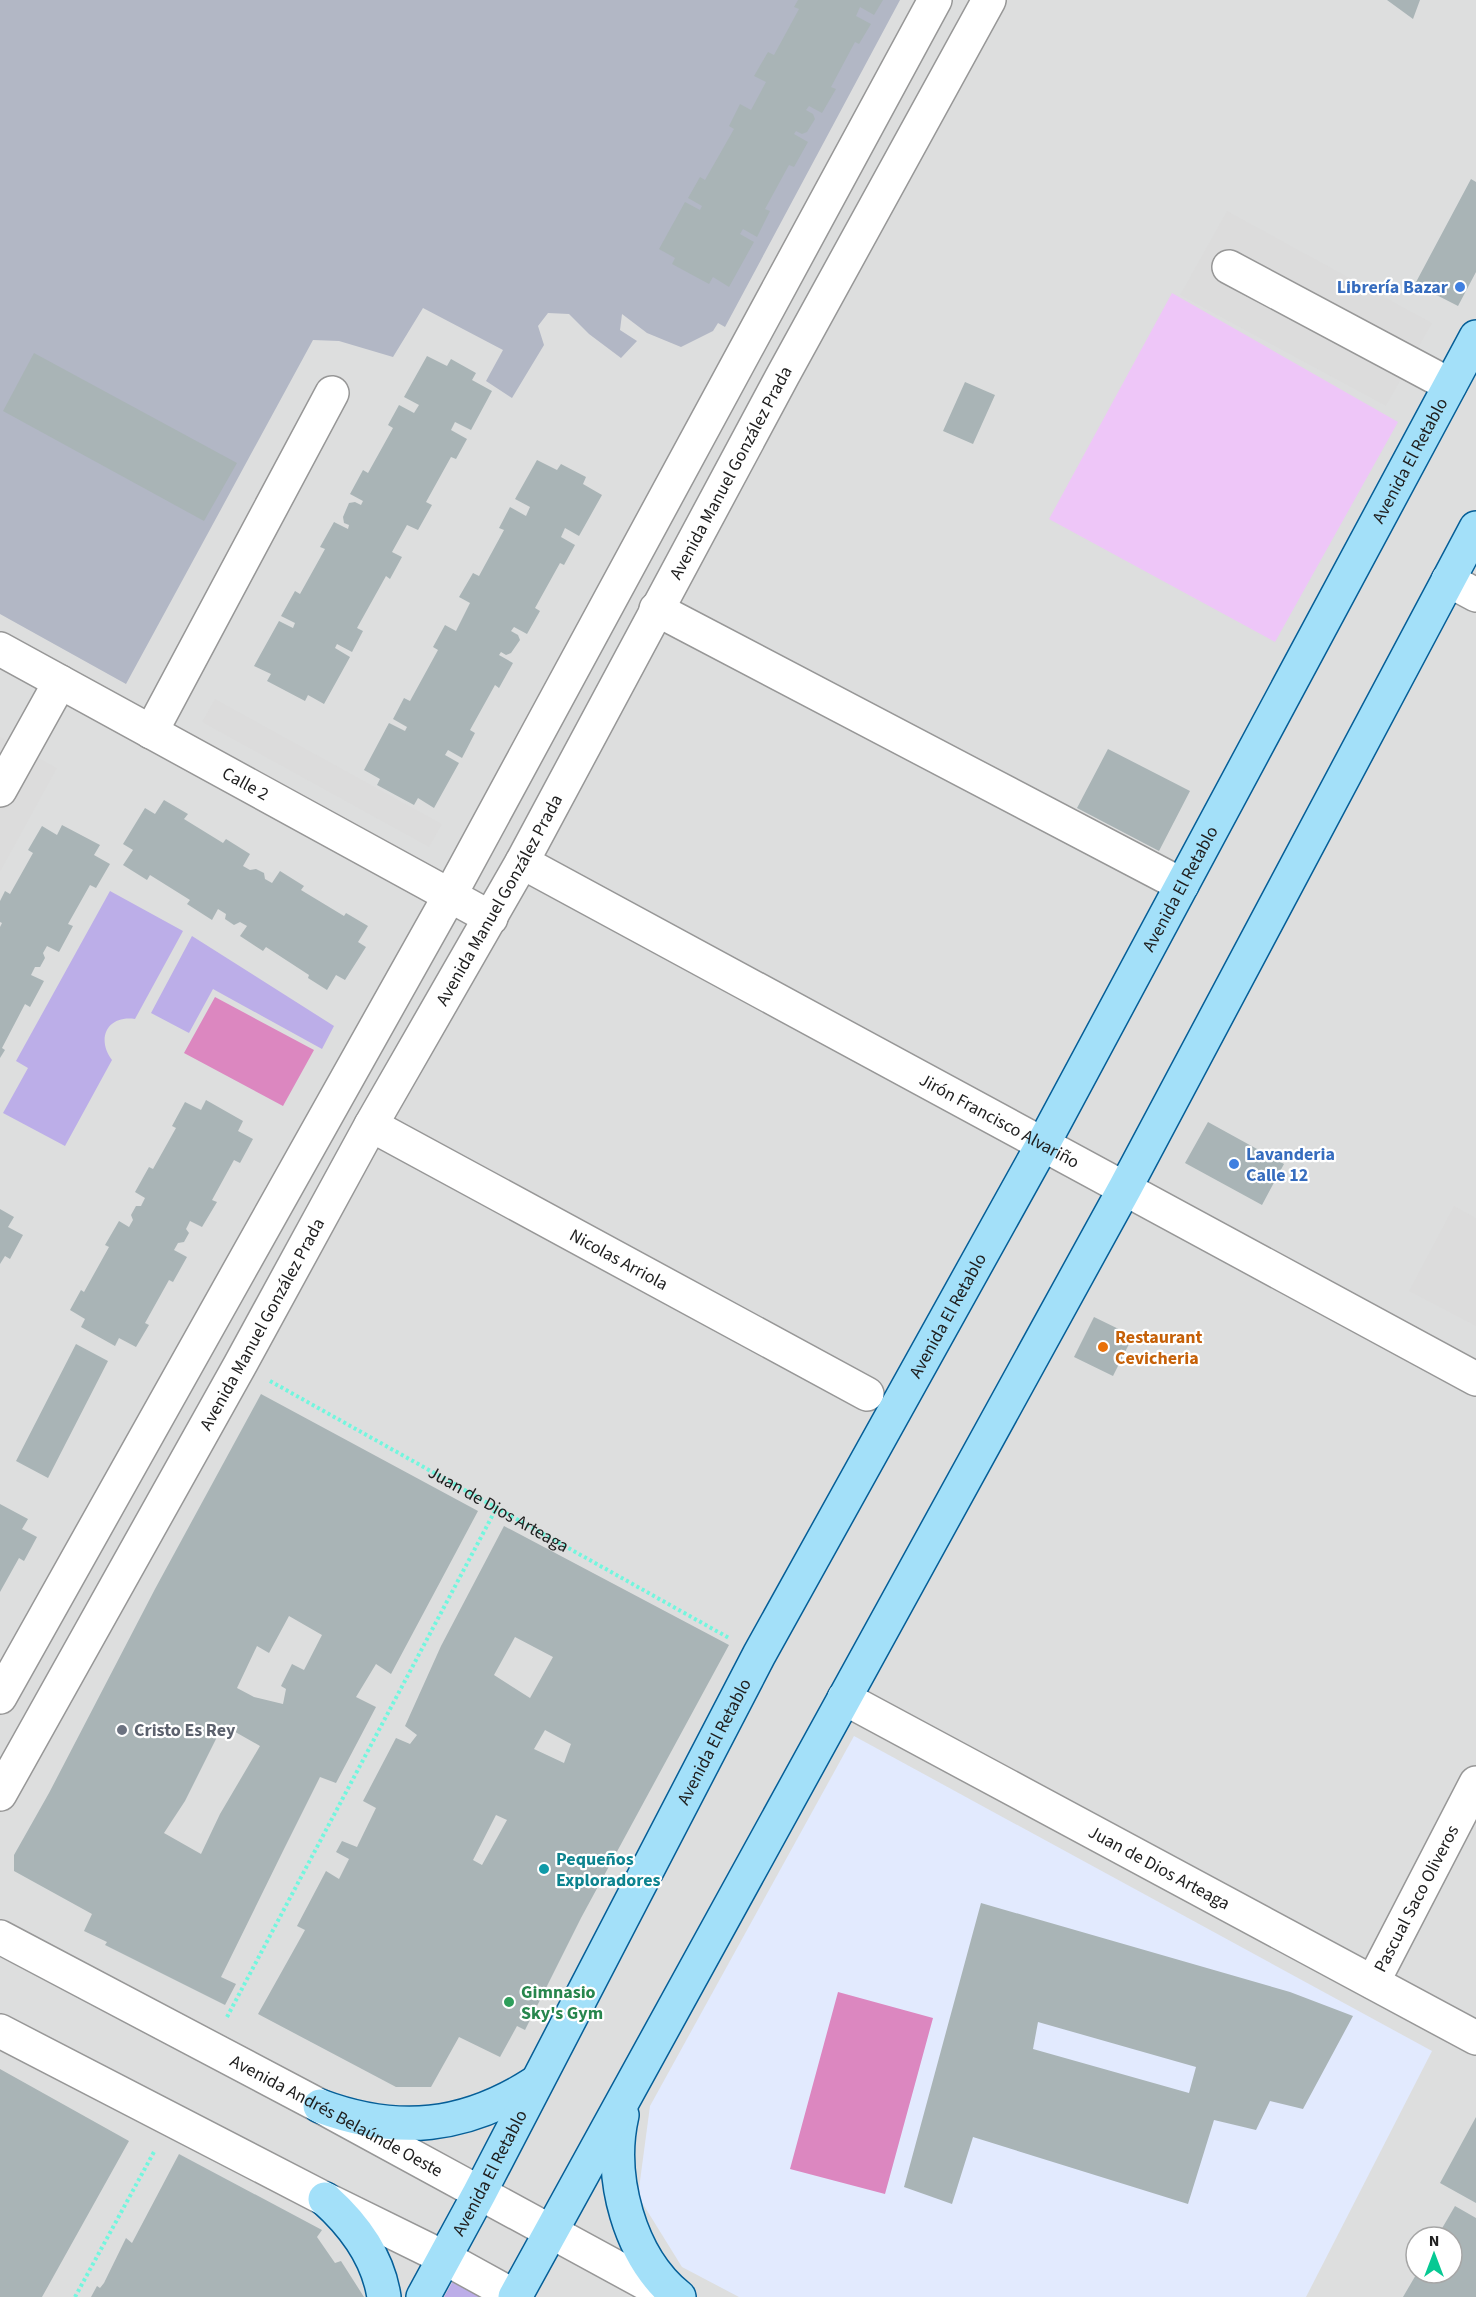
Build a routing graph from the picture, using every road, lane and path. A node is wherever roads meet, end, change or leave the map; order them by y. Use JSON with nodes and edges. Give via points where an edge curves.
{"nodes":[{"id":1,"x":935,"y":0,"type":"edge"},
{"id":2,"x":989,"y":0,"type":"edge"},
{"id":3,"x":1229,"y":267,"type":"dead end"},
{"id":4,"x":1476,"y":337,"type":"edge"},
{"id":5,"x":1450,"y":385,"type":"junction"},
{"id":6,"x":332,"y":393,"type":"dead end"},
{"id":7,"x":1476,"y":528,"type":"edge"},
{"id":8,"x":1462,"y":588,"type":"edge"},
{"id":9,"x":656,"y":609,"type":"junction"},
{"id":10,"x":0,"y":649,"type":"edge"},
{"id":11,"x":60,"y":682,"type":"junction"},
{"id":12,"x":151,"y":732,"type":"junction"},
{"id":13,"x":0,"y":790,"type":"edge"},
{"id":14,"x":522,"y":862,"type":"junction"},
{"id":15,"x":1182,"y":885,"type":"junction"},
{"id":16,"x":450,"y":895,"type":"junction"},
{"id":17,"x":491,"y":918,"type":"junction"},
{"id":18,"x":371,"y":1125,"type":"junction"},
{"id":19,"x":1043,"y":1144,"type":"junction"},
{"id":20,"x":1125,"y":1188,"type":"junction"},
{"id":21,"x":240,"y":1365,"type":"junction"},
{"id":22,"x":1476,"y":1379,"type":"edge"},
{"id":23,"x":867,"y":1394,"type":"dead end"},
{"id":24,"x":497,"y":1506,"type":"junction"},
{"id":25,"x":759,"y":1655,"type":"junction"},
{"id":26,"x":0,"y":1697,"type":"edge"},
{"id":27,"x":844,"y":1698,"type":"junction"},
{"id":28,"x":1476,"y":1783,"type":"edge"},
{"id":29,"x":0,"y":1794,"type":"edge"},
{"id":30,"x":0,"y":1937,"type":"edge"},
{"id":31,"x":1373,"y":1982,"type":"junction"},
{"id":32,"x":0,"y":2031,"type":"edge"},
{"id":33,"x":1476,"y":2037,"type":"edge"},
{"id":34,"x":210,"y":2049,"type":"junction"},
{"id":35,"x":535,"y":2083,"type":"junction"},
{"id":36,"x":626,"y":2098,"type":"junction"},
{"id":37,"x":320,"y":2106,"type":"junction"},
{"id":38,"x":172,"y":2120,"type":"junction"},
{"id":39,"x":479,"y":2194,"type":"junction"},
{"id":40,"x":325,"y":2199,"type":"junction"},
{"id":41,"x":550,"y":2232,"type":"junction"},
{"id":42,"x":445,"y":2258,"type":"junction"},
{"id":43,"x":75,"y":2297,"type":"edge"},
{"id":44,"x":384,"y":2297,"type":"edge"},
{"id":45,"x":423,"y":2297,"type":"edge"},
{"id":46,"x":515,"y":2297,"type":"edge"},
{"id":47,"x":671,"y":2297,"type":"edge"},
{"id":48,"x":679,"y":2297,"type":"edge"}],
"edges":[{"from":1,"to":16,"type":"street"},
{"from":2,"to":9,"type":"street","name":"Avenida Manuel González Prada"},
{"from":3,"to":5,"type":"street"},
{"from":4,"to":5,"type":"main road","name":"Avenida El Retablo"},
{"from":5,"to":15,"type":"main road","name":"Avenida El Retablo"},
{"from":6,"to":12,"type":"street"},
{"from":7,"to":8,"type":"main road"},
{"from":8,"to":20,"type":"main road"},
{"from":9,"to":14,"type":"street","name":"Avenida Manuel González Prada"},
{"from":9,"to":15,"type":"street"},
{"from":10,"to":11,"type":"street","name":"Calle 2"},
{"from":11,"to":12,"type":"street","name":"Calle 2"},
{"from":11,"to":13,"type":"street"},
{"from":12,"to":16,"type":"street","name":"Calle 2"},
{"from":14,"to":17,"type":"street","name":"Avenida Manuel González Prada"},
{"from":14,"to":19,"type":"street","name":"Jirón Francisco Alvariño"},
{"from":15,"to":19,"type":"main road","name":"Avenida El Retablo"},
{"from":16,"to":17,"type":"street","name":"Calle 2"},
{"from":16,"to":26,"type":"street"},
{"from":17,"to":18,"type":"street","name":"Avenida Manuel González Prada"},
{"from":18,"to":21,"type":"street","name":"Avenida Manuel González Prada"},
{"from":18,"to":23,"type":"street","name":"Nicolas Arriola"},
{"from":19,"to":20,"type":"street","name":"Jirón Francisco Alvariño"},
{"from":19,"to":25,"type":"main road","name":"Avenida El Retablo"},
{"from":20,"to":22,"type":"street","name":"Jirón Francisco Alvariño"},
{"from":20,"to":27,"type":"main road"},
{"from":21,"to":24,"type":"path","name":"Juan de Dios Arteaga"},
{"from":21,"to":29,"type":"street","name":"Avenida Manuel González Prada"},
{"from":24,"to":25,"type":"path","name":"Juan de Dios Arteaga"},
{"from":24,"to":34,"type":"path"},
{"from":25,"to":35,"type":"main road","name":"Avenida El Retablo"},
{"from":27,"to":31,"type":"street","name":"Juan de Dios Arteaga"},
{"from":27,"to":36,"type":"main road"},
{"from":28,"to":31,"type":"street","name":"Pascual Saco Oliveros"},
{"from":30,"to":34,"type":"street","name":"Avenida Andrés Belaúnde Oeste"},
{"from":31,"to":33,"type":"street","name":"Juan de Dios Arteaga"},
{"from":32,"to":38,"type":"street"},
{"from":34,"to":37,"type":"street","name":"Avenida Andrés Belaúnde Oeste"},
{"from":35,"to":37,"type":"main road","via":[[491,2108],[418,2124],[368,2121]]},
{"from":35,"to":39,"type":"main road","name":"Avenida El Retablo"},
{"from":36,"to":41,"type":"main road"},
{"from":36,"to":48,"type":"main road","via":[[617,2151],[623,2203],[643,2252]]},
{"from":37,"to":39,"type":"street","name":"Avenida Andrés Belaúnde Oeste"},
{"from":38,"to":40,"type":"street"},
{"from":38,"to":43,"type":"path"},
{"from":39,"to":41,"type":"street","name":"Avenida Andrés Belaúnde Oeste"},
{"from":39,"to":42,"type":"main road","name":"Avenida El Retablo"},
{"from":40,"to":42,"type":"street"},
{"from":40,"to":44,"type":"main road","via":[[349,2222],[367,2249]]},
{"from":41,"to":46,"type":"main road"},
{"from":41,"to":47,"type":"street","name":"Avenida Andrés Belaúnde Oeste"},
{"from":42,"to":45,"type":"main road","name":"Avenida El Retablo"},
{"from":42,"to":46,"type":"street"}]}
